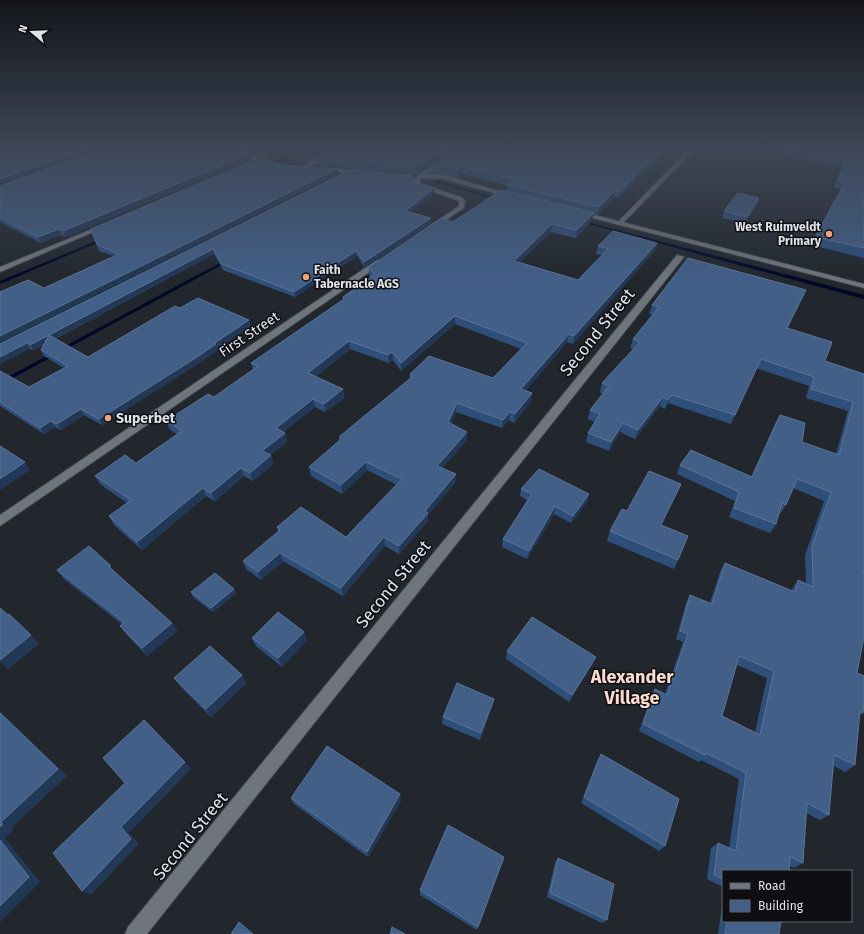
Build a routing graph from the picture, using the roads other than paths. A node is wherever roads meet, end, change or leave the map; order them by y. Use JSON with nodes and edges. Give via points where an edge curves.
{"nodes":[{"id":1,"x":442,"y":193,"type":"edge"},
{"id":2,"x":500,"y":193,"type":"edge"},
{"id":3,"x":650,"y":193,"type":"edge"},
{"id":4,"x":520,"y":198,"type":"edge"},
{"id":5,"x":573,"y":212,"type":"edge"},
{"id":6,"x":108,"y":224,"type":"edge"},
{"id":7,"x":619,"y":224,"type":"junction"},
{"id":8,"x":425,"y":232,"type":"edge"},
{"id":9,"x":680,"y":257,"type":"dead end"},
{"id":10,"x":386,"y":258,"type":"edge"},
{"id":11,"x":0,"y":270,"type":"edge"},
{"id":12,"x":864,"y":286,"type":"edge"},
{"id":13,"x":0,"y":521,"type":"edge"},
{"id":14,"x":135,"y":934,"type":"edge"}],
"edges":[{"from":1,"to":8,"type":"street","via":[[459,198],[462,207]]},
{"from":2,"to":4,"type":"street"},
{"from":3,"to":7,"type":"street"},
{"from":5,"to":7,"type":"street"},
{"from":6,"to":11,"type":"street"},
{"from":7,"to":12,"type":"street"},
{"from":9,"to":14,"type":"street","name":"Second Street"},
{"from":10,"to":13,"type":"street","name":"First Street"}]}
